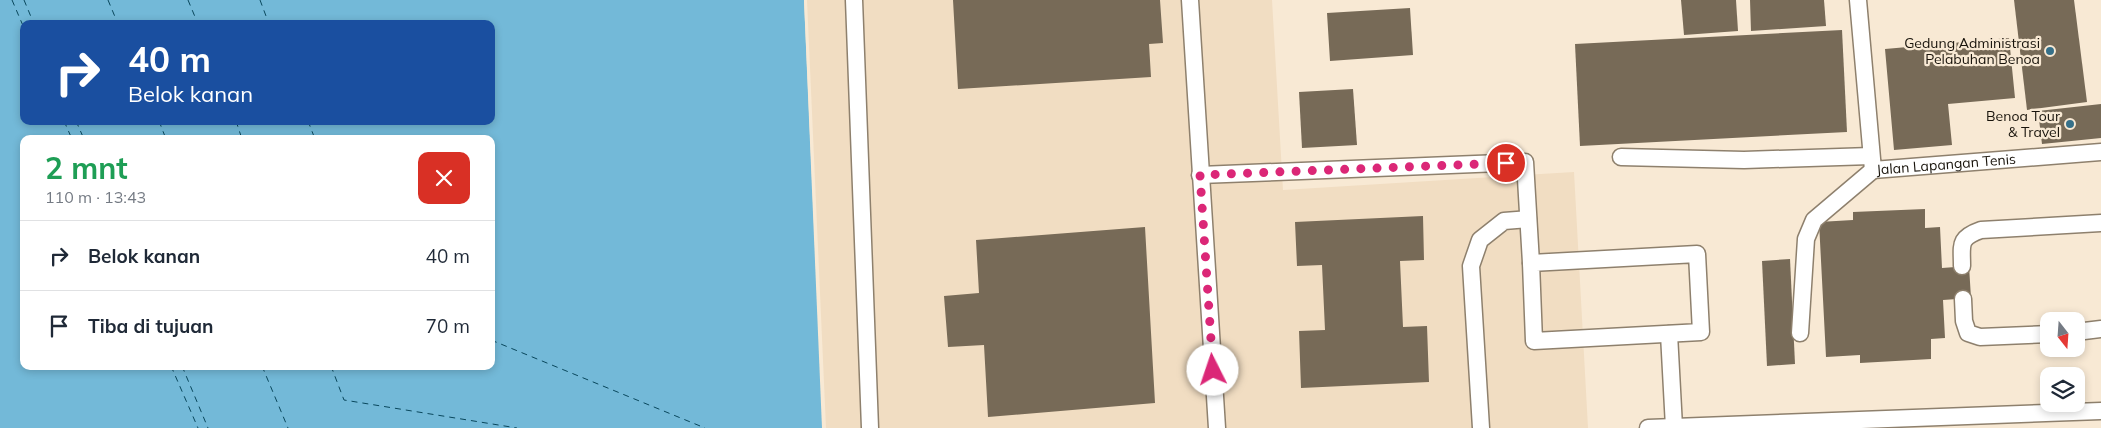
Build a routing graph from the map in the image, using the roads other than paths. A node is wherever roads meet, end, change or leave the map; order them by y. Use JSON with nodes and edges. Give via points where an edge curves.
{"nodes":[{"id":1,"x":854,"y":0,"type":"edge"},
{"id":2,"x":1190,"y":0,"type":"edge"},
{"id":3,"x":1858,"y":0,"type":"edge"},
{"id":4,"x":2101,"y":152,"type":"edge"},
{"id":5,"x":1621,"y":157,"type":"dead end"},
{"id":6,"x":1872,"y":163,"type":"junction"},
{"id":7,"x":1200,"y":175,"type":"junction"},
{"id":8,"x":1528,"y":219,"type":"junction"},
{"id":9,"x":2101,"y":223,"type":"edge"},
{"id":10,"x":1530,"y":263,"type":"junction"},
{"id":11,"x":1962,"y":266,"type":"dead end"},
{"id":12,"x":1963,"y":299,"type":"dead end"},
{"id":13,"x":2101,"y":329,"type":"edge"},
{"id":14,"x":2085,"y":331,"type":"edge"},
{"id":15,"x":1800,"y":333,"type":"dead end"},
{"id":16,"x":1669,"y":334,"type":"junction"},
{"id":17,"x":2040,"y":334,"type":"edge"},
{"id":18,"x":2101,"y":411,"type":"edge"},
{"id":19,"x":1674,"y":427,"type":"edge"},
{"id":20,"x":1707,"y":427,"type":"edge"},
{"id":21,"x":870,"y":428,"type":"edge"},
{"id":22,"x":1217,"y":428,"type":"edge"},
{"id":23,"x":1481,"y":428,"type":"edge"},
{"id":24,"x":1648,"y":428,"type":"edge"}],
"edges":[{"from":1,"to":21,"type":"lane"},
{"from":2,"to":7,"type":"lane"},
{"from":3,"to":6,"type":"lane","name":"Jalan Lapangan Tenis"},
{"from":4,"to":6,"type":"lane","name":"Jalan Lapangan Tenis"},
{"from":5,"to":6,"type":"lane"},
{"from":6,"to":15,"type":"lane","via":[[1808,229]]},
{"from":7,"to":8,"type":"lane","via":[[1525,162]]},
{"from":7,"to":22,"type":"lane"},
{"from":8,"to":10,"type":"lane"},
{"from":8,"to":23,"type":"lane","via":[[1504,221],[1480,240],[1471,266]]},
{"from":9,"to":11,"type":"lane","via":[[1981,230],[1968,235],[1962,243]]},
{"from":10,"to":16,"type":"lane","via":[[1534,341]]},
{"from":10,"to":16,"type":"lane","via":[[1697,254],[1701,332]]},
{"from":12,"to":17,"type":"lane","via":[[1968,333],[1980,337]]},
{"from":13,"to":14,"type":"lane"},
{"from":16,"to":19,"type":"lane"},
{"from":18,"to":20,"type":"lane"},
{"from":19,"to":20,"type":"lane"},
{"from":19,"to":24,"type":"lane"}]}
